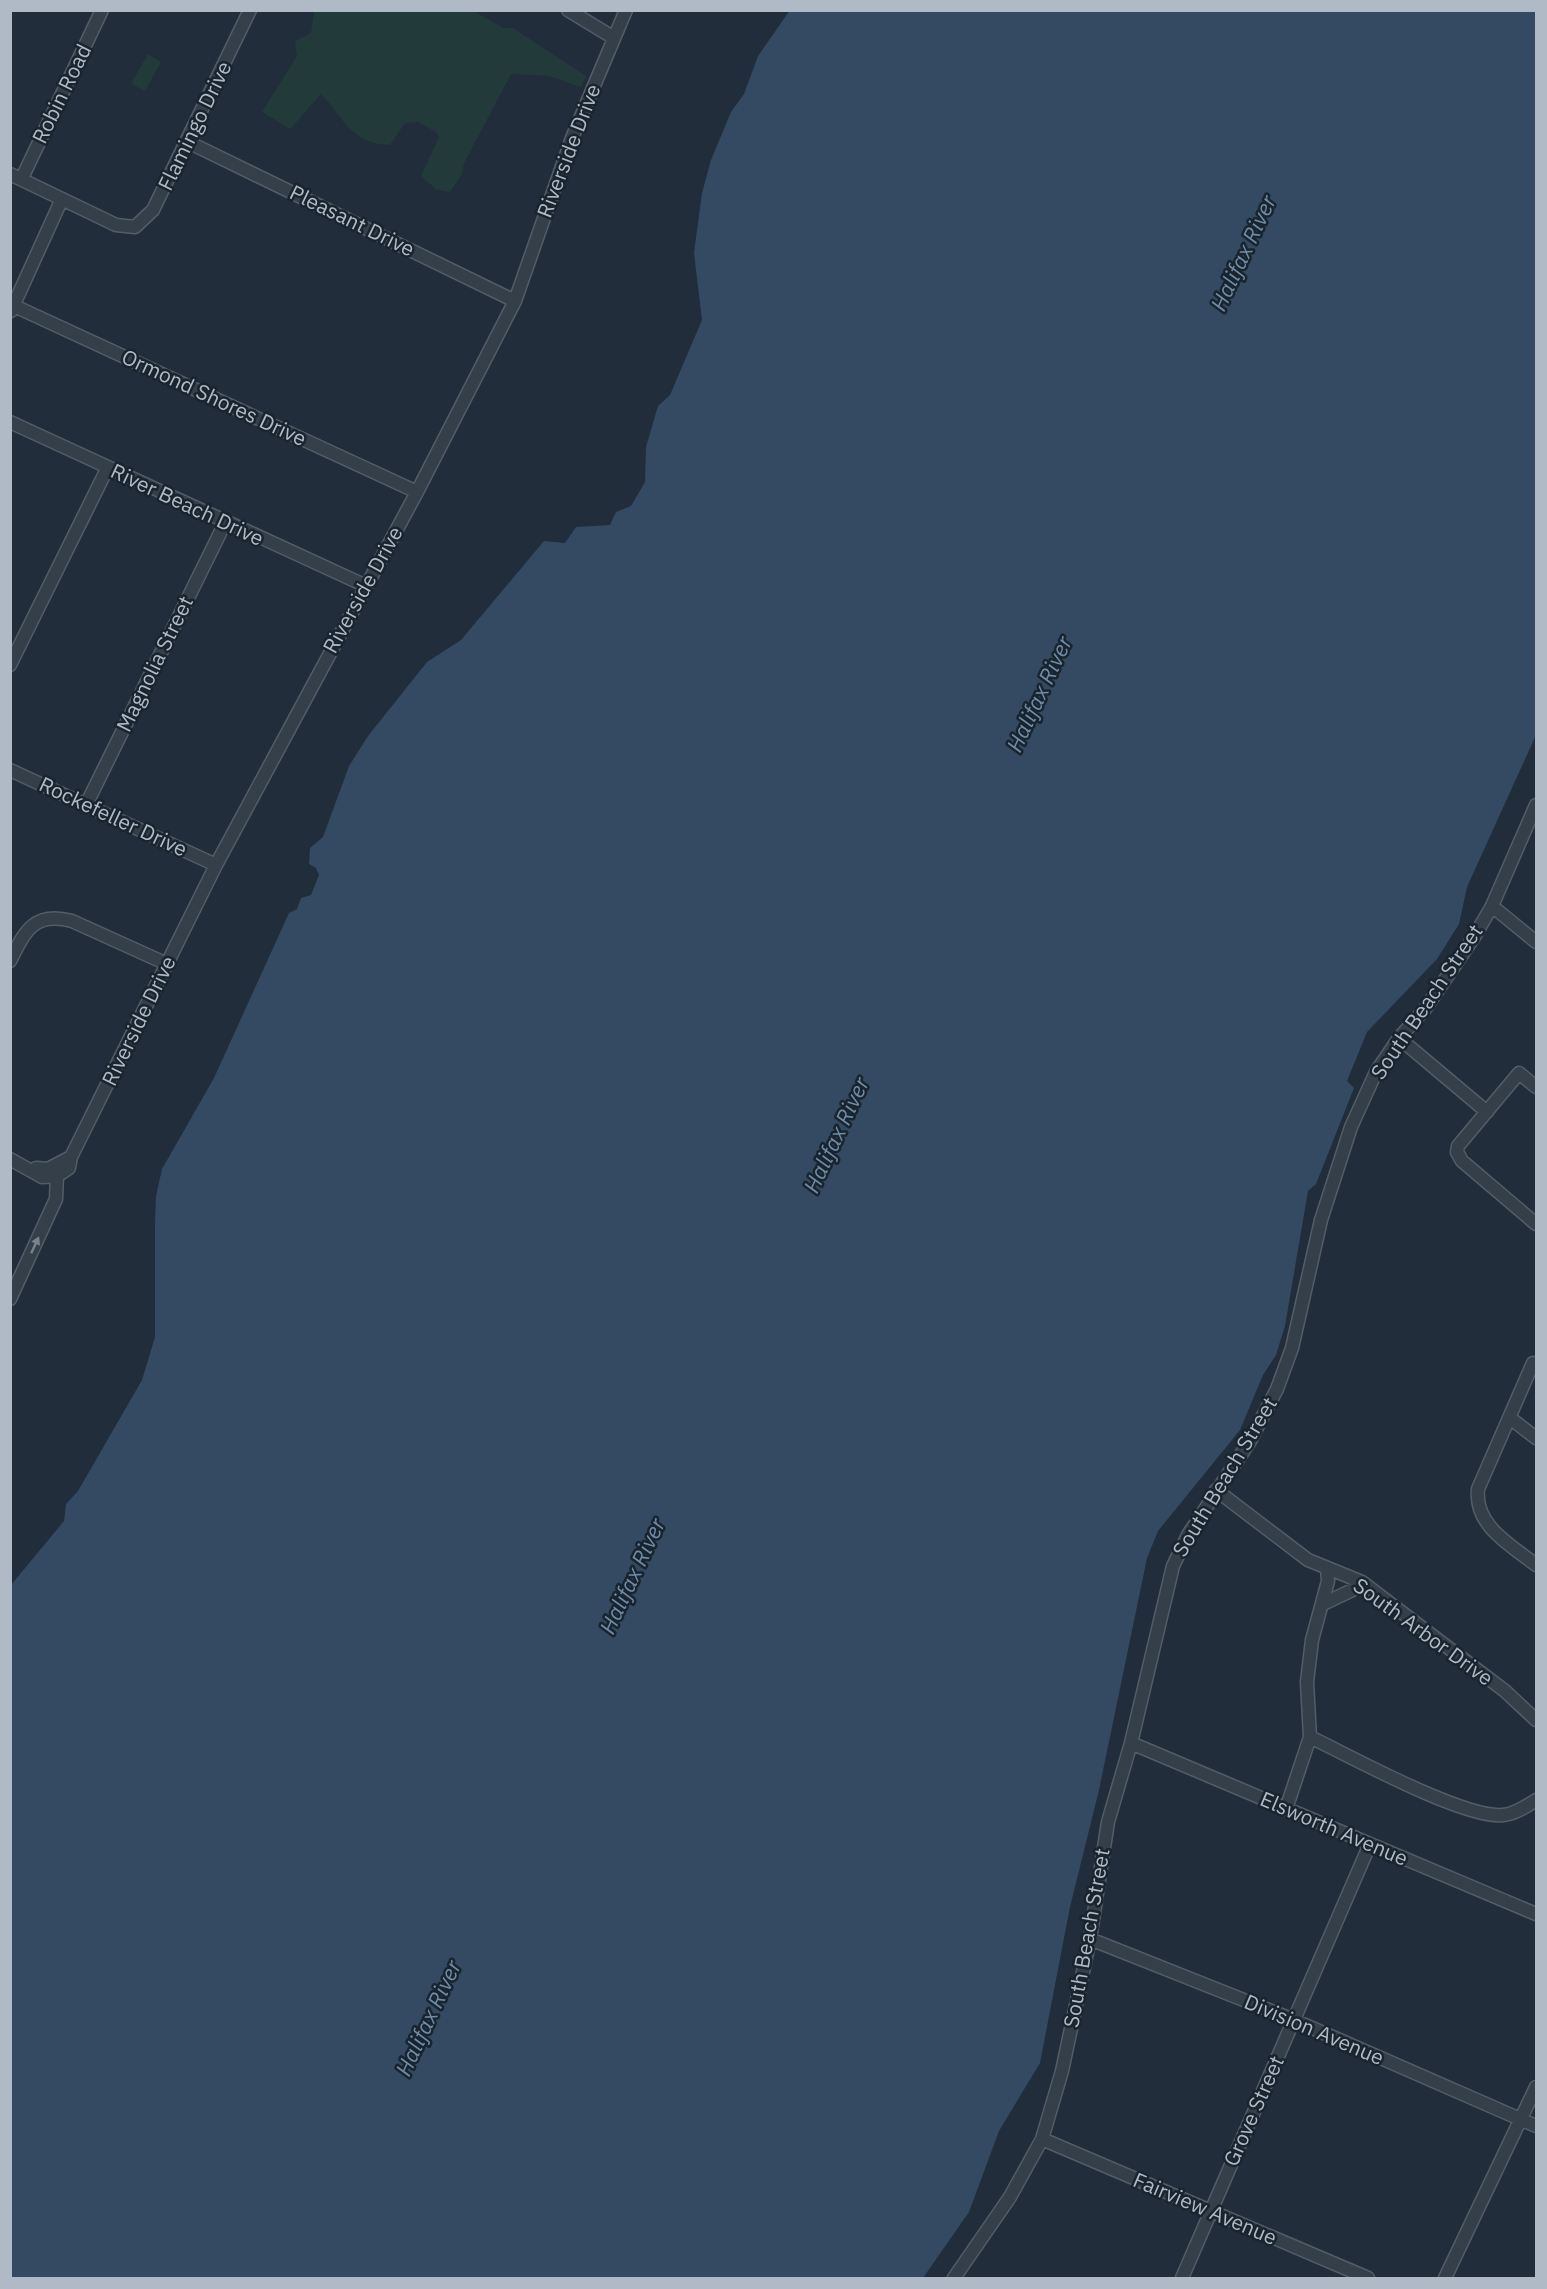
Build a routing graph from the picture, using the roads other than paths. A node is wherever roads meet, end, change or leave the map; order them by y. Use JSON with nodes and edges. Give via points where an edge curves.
{"nodes":[{"id":1,"x":102,"y":10,"type":"edge"},
{"id":2,"x":250,"y":10,"type":"edge"},
{"id":3,"x":568,"y":10,"type":"edge"},
{"id":4,"x":626,"y":10,"type":"edge"},
{"id":5,"x":614,"y":38,"type":"junction"},
{"id":6,"x":188,"y":142,"type":"junction"},
{"id":7,"x":16,"y":176,"type":"edge"},
{"id":8,"x":61,"y":201,"type":"junction"},
{"id":9,"x":515,"y":301,"type":"junction"},
{"id":10,"x":12,"y":307,"type":"edge"},
{"id":11,"x":10,"y":422,"type":"edge"},
{"id":12,"x":107,"y":469,"type":"junction"},
{"id":13,"x":417,"y":492,"type":"junction"},
{"id":14,"x":225,"y":523,"type":"junction"},
{"id":15,"x":364,"y":585,"type":"junction"},
{"id":16,"x":10,"y":666,"type":"edge"},
{"id":17,"x":10,"y":770,"type":"edge"},
{"id":18,"x":86,"y":805,"type":"junction"},
{"id":19,"x":1536,"y":805,"type":"edge"},
{"id":20,"x":1536,"y":829,"type":"edge"},
{"id":21,"x":1521,"y":840,"type":"junction"},
{"id":22,"x":216,"y":865,"type":"junction"},
{"id":23,"x":1492,"y":906,"type":"junction"},
{"id":24,"x":1536,"y":942,"type":"edge"},
{"id":25,"x":10,"y":961,"type":"edge"},
{"id":26,"x":167,"y":964,"type":"junction"},
{"id":27,"x":1399,"y":1038,"type":"junction"},
{"id":28,"x":1536,"y":1087,"type":"edge"},
{"id":29,"x":1487,"y":1112,"type":"junction"},
{"id":30,"x":10,"y":1159,"type":"edge"},
{"id":31,"x":57,"y":1170,"type":"junction"},
{"id":32,"x":1536,"y":1224,"type":"edge"},
{"id":33,"x":10,"y":1299,"type":"edge"},
{"id":34,"x":1533,"y":1363,"type":"dead end"},
{"id":35,"x":1510,"y":1418,"type":"junction"},
{"id":36,"x":1536,"y":1438,"type":"edge"},
{"id":37,"x":1216,"y":1490,"type":"junction"},
{"id":38,"x":1536,"y":1565,"type":"edge"},
{"id":39,"x":1327,"y":1569,"type":"junction"},
{"id":40,"x":1365,"y":1584,"type":"junction"},
{"id":41,"x":1323,"y":1604,"type":"junction"},
{"id":42,"x":1536,"y":1720,"type":"edge"},
{"id":43,"x":1310,"y":1737,"type":"junction"},
{"id":44,"x":1131,"y":1743,"type":"junction"},
{"id":45,"x":1536,"y":1800,"type":"edge"},
{"id":46,"x":1286,"y":1809,"type":"junction"},
{"id":47,"x":1371,"y":1844,"type":"junction"},
{"id":48,"x":1536,"y":1914,"type":"edge"},
{"id":49,"x":1090,"y":1939,"type":"junction"},
{"id":50,"x":1294,"y":2020,"type":"junction"},
{"id":51,"x":1536,"y":2087,"type":"edge"},
{"id":52,"x":1522,"y":2120,"type":"junction"},
{"id":53,"x":1536,"y":2126,"type":"edge"},
{"id":54,"x":1042,"y":2139,"type":"junction"},
{"id":55,"x":1210,"y":2212,"type":"junction"},
{"id":56,"x":954,"y":2278,"type":"edge"},
{"id":57,"x":1182,"y":2278,"type":"edge"},
{"id":58,"x":1368,"y":2278,"type":"edge"},
{"id":59,"x":1445,"y":2278,"type":"edge"}],
"edges":[{"from":1,"to":7,"type":"street","name":"Robin Road"},
{"from":2,"to":6,"type":"street","name":"Flamingo Drive"},
{"from":3,"to":5,"type":"street"},
{"from":4,"to":5,"type":"street","name":"Riverside Drive"},
{"from":5,"to":9,"type":"street","name":"Riverside Drive","via":[[552,190]]},
{"from":6,"to":8,"type":"street","name":"Flamingo Drive","via":[[153,210],[135,227],[126,228]]},
{"from":6,"to":9,"type":"street","name":"Pleasant Drive"},
{"from":7,"to":8,"type":"street"},
{"from":8,"to":10,"type":"street"},
{"from":9,"to":13,"type":"street","name":"Riverside Drive"},
{"from":10,"to":13,"type":"street","name":"Ormond Shores Drive"},
{"from":11,"to":12,"type":"street","name":"River Beach Drive"},
{"from":12,"to":14,"type":"street","name":"River Beach Drive"},
{"from":12,"to":16,"type":"street"},
{"from":13,"to":15,"type":"street","name":"Riverside Drive"},
{"from":14,"to":15,"type":"street","name":"River Beach Drive"},
{"from":14,"to":18,"type":"street","name":"Magnolia Street"},
{"from":15,"to":22,"type":"street","name":"Riverside Drive"},
{"from":17,"to":18,"type":"street","name":"Rockefeller Drive"},
{"from":18,"to":22,"type":"street","name":"Rockefeller Drive"},
{"from":19,"to":21,"type":"street","name":"South Beach Street"},
{"from":20,"to":21,"type":"street"},
{"from":21,"to":23,"type":"street","name":"South Beach Street"},
{"from":22,"to":26,"type":"street","name":"Riverside Drive"},
{"from":23,"to":24,"type":"street"},
{"from":23,"to":27,"type":"street","name":"South Beach Street","via":[[1425,1009]]},
{"from":25,"to":26,"type":"street","via":[[32,926],[55,916]]},
{"from":26,"to":31,"type":"street","name":"Riverside Drive","via":[[69,1168]]},
{"from":27,"to":29,"type":"street"},
{"from":27,"to":37,"type":"street","name":"South Beach Street","via":[[1376,1072],[1351,1127],[1321,1220],[1292,1348],[1277,1389],[1250,1441]]},
{"from":28,"to":29,"type":"street","via":[[1519,1073]]},
{"from":29,"to":32,"type":"street","via":[[1457,1152],[1462,1161]]},
{"from":30,"to":31,"type":"street","via":[[42,1177]]},
{"from":33,"to":31,"type":"street","name":"Riverside Drive","one_way":true,"via":[[56,1199]]},
{"from":34,"to":35,"type":"street"},
{"from":35,"to":36,"type":"street"},
{"from":35,"to":38,"type":"street","via":[[1478,1489],[1479,1512],[1491,1530]]},
{"from":37,"to":39,"type":"street","name":"South Arbor Drive","via":[[1308,1560]]},
{"from":37,"to":44,"type":"street","name":"South Beach Street","via":[[1173,1566]]},
{"from":39,"to":40,"type":"street","name":"South Arbor Drive"},
{"from":39,"to":41,"type":"street"},
{"from":40,"to":41,"type":"street"},
{"from":40,"to":42,"type":"street","name":"South Arbor Drive","via":[[1505,1691]]},
{"from":41,"to":43,"type":"street","via":[[1312,1640],[1307,1682]]},
{"from":43,"to":45,"type":"street","via":[[1481,1814],[1504,1815]]},
{"from":43,"to":46,"type":"street"},
{"from":44,"to":46,"type":"street","name":"Elsworth Avenue"},
{"from":44,"to":49,"type":"street","name":"South Beach Street","via":[[1108,1822]]},
{"from":46,"to":47,"type":"street","name":"Elsworth Avenue"},
{"from":47,"to":48,"type":"street","name":"Elsworth Avenue"},
{"from":47,"to":50,"type":"street","name":"Grove Street"},
{"from":49,"to":50,"type":"street","name":"Division Avenue"},
{"from":49,"to":54,"type":"street","name":"South Beach Street","via":[[1062,2071]]},
{"from":50,"to":52,"type":"street","name":"Division Avenue"},
{"from":50,"to":55,"type":"street","name":"Grove Street"},
{"from":51,"to":52,"type":"street"},
{"from":52,"to":53,"type":"street","name":"Division Avenue"},
{"from":52,"to":59,"type":"street"},
{"from":54,"to":55,"type":"street","name":"Fairview Avenue"},
{"from":54,"to":56,"type":"street","name":"South Beach Street","via":[[1010,2198]]},
{"from":55,"to":57,"type":"street","name":"Grove Street"},
{"from":55,"to":58,"type":"street","name":"Fairview Avenue"}]}
